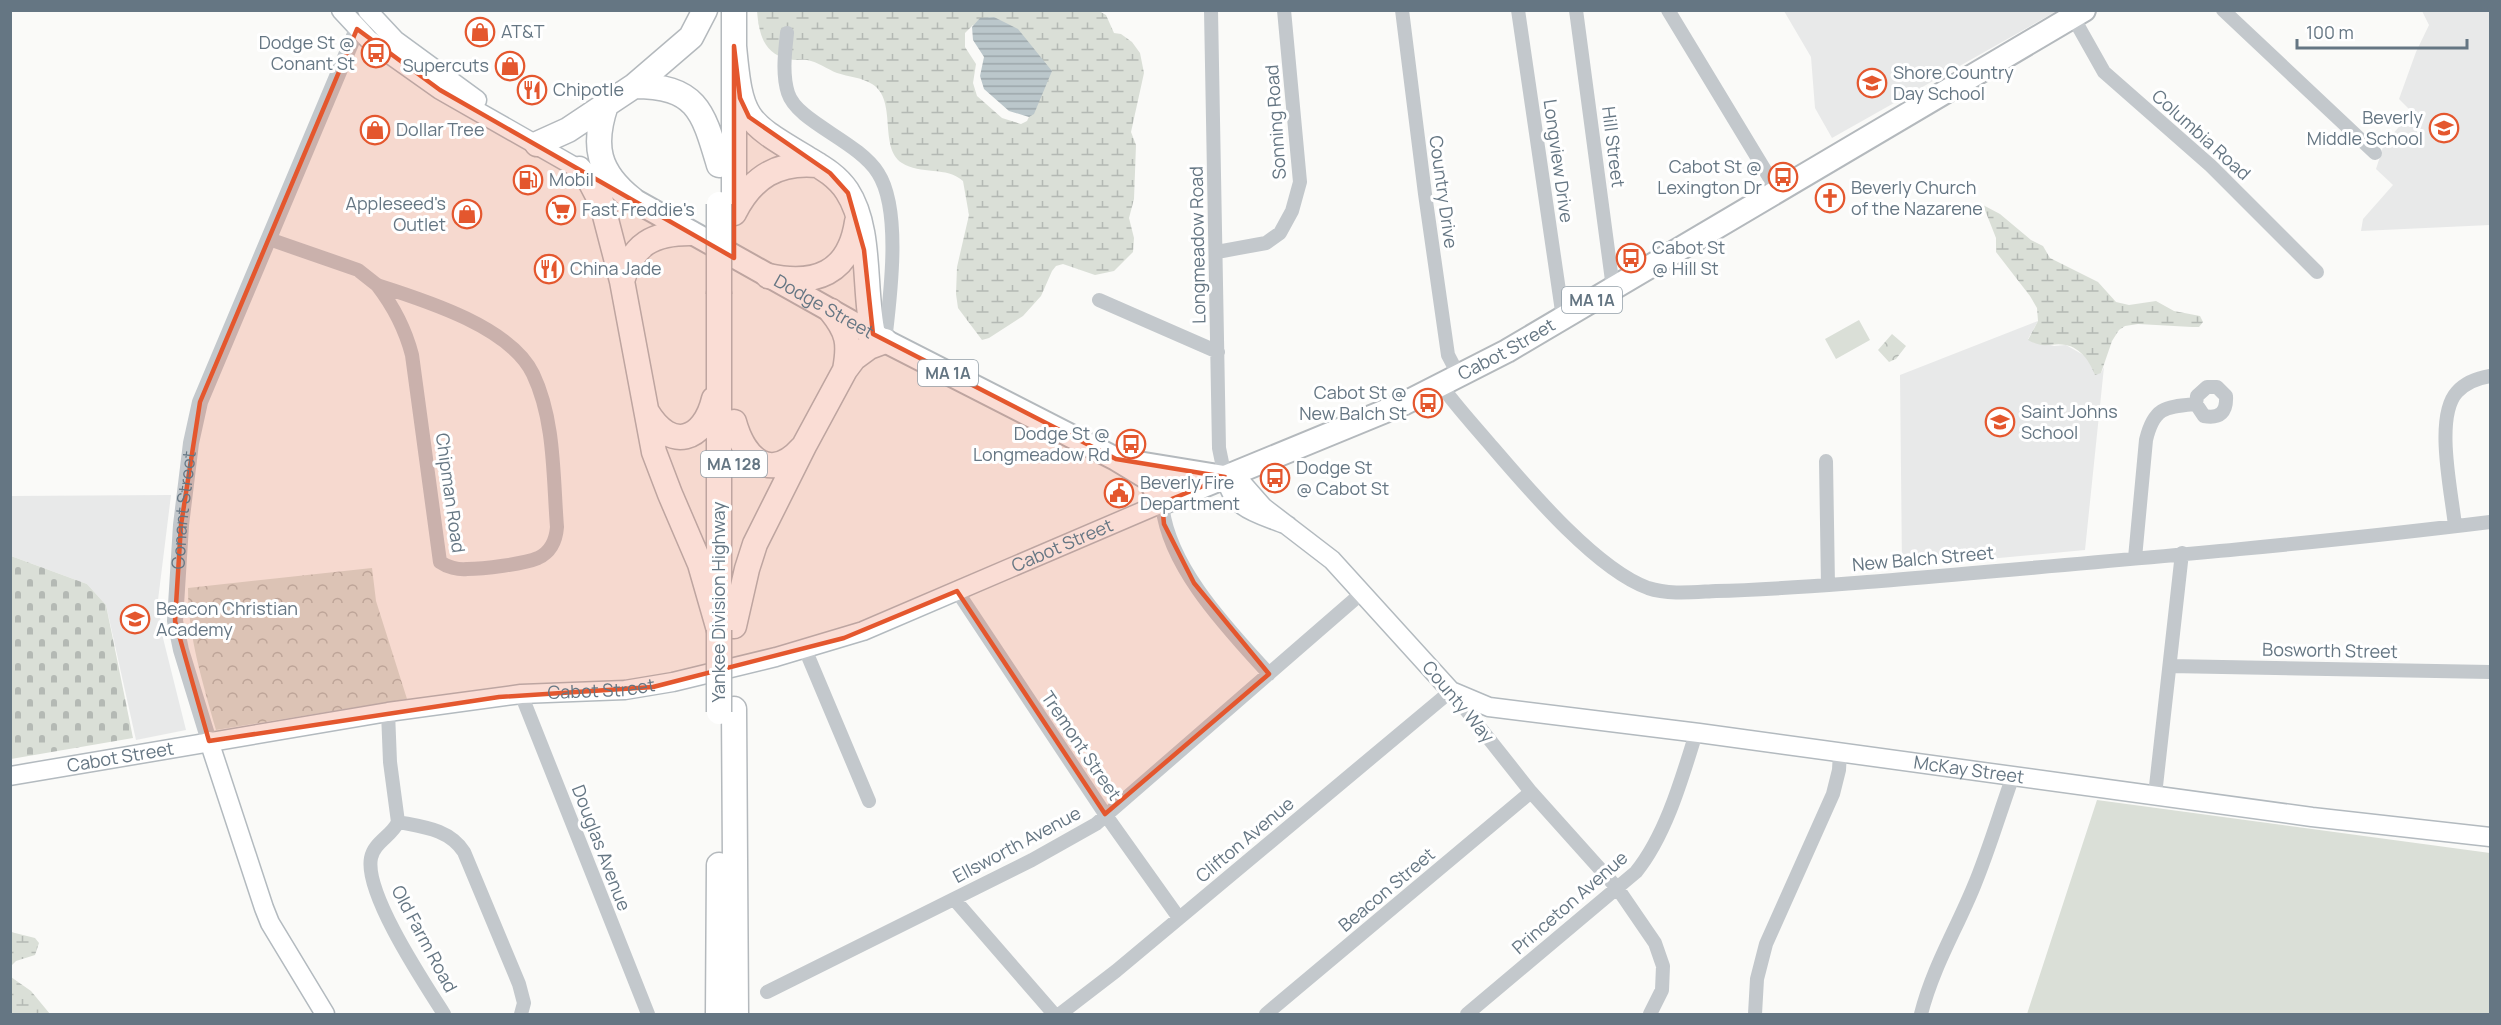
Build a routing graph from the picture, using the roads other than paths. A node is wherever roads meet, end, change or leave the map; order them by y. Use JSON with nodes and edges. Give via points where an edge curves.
{"nodes":[{"id":1,"x":341,"y":10,"type":"edge"},
{"id":2,"x":705,"y":10,"type":"edge"},
{"id":3,"x":718,"y":10,"type":"edge"},
{"id":4,"x":734,"y":10,"type":"edge"},
{"id":5,"x":1211,"y":10,"type":"edge"},
{"id":6,"x":1284,"y":10,"type":"edge"},
{"id":7,"x":1402,"y":10,"type":"edge"},
{"id":8,"x":1518,"y":10,"type":"edge"},
{"id":9,"x":1576,"y":10,"type":"edge"},
{"id":10,"x":1668,"y":10,"type":"edge"},
{"id":11,"x":2223,"y":10,"type":"edge"},
{"id":12,"x":369,"y":13,"type":"edge"},
{"id":13,"x":2078,"y":14,"type":"edge"},
{"id":14,"x":357,"y":29,"type":"junction"},
{"id":15,"x":787,"y":33,"type":"dead end"},
{"id":16,"x":734,"y":46,"type":"junction"},
{"id":17,"x":634,"y":86,"type":"junction"},
{"id":18,"x":606,"y":105,"type":"junction"},
{"id":19,"x":537,"y":144,"type":"junction"},
{"id":20,"x":2375,"y":153,"type":"dead end"},
{"id":21,"x":719,"y":165,"type":"junction"},
{"id":22,"x":819,"y":165,"type":"junction"},
{"id":23,"x":579,"y":169,"type":"junction"},
{"id":24,"x":1777,"y":190,"type":"junction"},
{"id":25,"x":632,"y":200,"type":"junction"},
{"id":26,"x":726,"y":209,"type":"junction"},
{"id":27,"x":858,"y":217,"type":"junction"},
{"id":28,"x":690,"y":233,"type":"junction"},
{"id":29,"x":269,"y":239,"type":"junction"},
{"id":30,"x":1217,"y":252,"type":"junction"},
{"id":31,"x":2317,"y":272,"type":"dead end"},
{"id":32,"x":768,"y":276,"type":"junction"},
{"id":33,"x":622,"y":281,"type":"junction"},
{"id":34,"x":377,"y":285,"type":"junction"},
{"id":35,"x":1613,"y":288,"type":"junction"},
{"id":36,"x":727,"y":298,"type":"junction"},
{"id":37,"x":1099,"y":300,"type":"dead end"},
{"id":38,"x":831,"y":311,"type":"junction"},
{"id":39,"x":1563,"y":318,"type":"junction"},
{"id":40,"x":879,"y":337,"type":"junction"},
{"id":41,"x":1218,"y":352,"type":"junction"},
{"id":42,"x":845,"y":370,"type":"junction"},
{"id":43,"x":719,"y":373,"type":"junction"},
{"id":44,"x":2490,"y":376,"type":"edge"},
{"id":45,"x":1450,"y":381,"type":"junction"},
{"id":46,"x":2196,"y":404,"type":"dead end"},
{"id":47,"x":647,"y":412,"type":"junction"},
{"id":48,"x":734,"y":422,"type":"junction"},
{"id":49,"x":805,"y":444,"type":"junction"},
{"id":50,"x":1116,"y":459,"type":"junction"},
{"id":51,"x":1826,"y":461,"type":"dead end"},
{"id":52,"x":1226,"y":477,"type":"junction"},
{"id":53,"x":1162,"y":503,"type":"junction"},
{"id":54,"x":2490,"y":522,"type":"edge"},
{"id":55,"x":2455,"y":526,"type":"junction"},
{"id":56,"x":2182,"y":553,"type":"junction"},
{"id":57,"x":2135,"y":558,"type":"junction"},
{"id":58,"x":1828,"y":585,"type":"junction"},
{"id":59,"x":957,"y":591,"type":"junction"},
{"id":60,"x":1363,"y":592,"type":"junction"},
{"id":61,"x":727,"y":628,"type":"junction"},
{"id":62,"x":805,"y":649,"type":"junction"},
{"id":63,"x":2170,"y":666,"type":"junction"},
{"id":64,"x":2490,"y":672,"type":"edge"},
{"id":65,"x":1269,"y":674,"type":"junction"},
{"id":66,"x":1451,"y":691,"type":"junction"},
{"id":67,"x":521,"y":694,"type":"junction"},
{"id":68,"x":727,"y":710,"type":"junction"},
{"id":69,"x":388,"y":712,"type":"junction"},
{"id":70,"x":1696,"y":733,"type":"junction"},
{"id":71,"x":209,"y":741,"type":"junction"},
{"id":72,"x":1840,"y":752,"type":"junction"},
{"id":73,"x":10,"y":776,"type":"edge"},
{"id":74,"x":2013,"y":776,"type":"junction"},
{"id":75,"x":1531,"y":792,"type":"junction"},
{"id":76,"x":2155,"y":795,"type":"junction"},
{"id":77,"x":869,"y":801,"type":"dead end"},
{"id":78,"x":1105,"y":814,"type":"junction"},
{"id":79,"x":398,"y":822,"type":"junction"},
{"id":80,"x":2490,"y":837,"type":"edge"},
{"id":81,"x":1618,"y":889,"type":"junction"},
{"id":82,"x":954,"y":899,"type":"junction"},
{"id":83,"x":1179,"y":918,"type":"junction"},
{"id":84,"x":767,"y":992,"type":"dead end"},
{"id":85,"x":325,"y":1014,"type":"edge"},
{"id":86,"x":444,"y":1014,"type":"edge"},
{"id":87,"x":522,"y":1014,"type":"edge"},
{"id":88,"x":648,"y":1014,"type":"edge"},
{"id":89,"x":718,"y":1014,"type":"edge"},
{"id":90,"x":736,"y":1014,"type":"edge"},
{"id":91,"x":1054,"y":1014,"type":"edge"},
{"id":92,"x":1060,"y":1014,"type":"edge"},
{"id":93,"x":1266,"y":1014,"type":"edge"},
{"id":94,"x":1467,"y":1014,"type":"edge"},
{"id":95,"x":1650,"y":1014,"type":"edge"},
{"id":96,"x":1755,"y":1014,"type":"edge"},
{"id":97,"x":1921,"y":1014,"type":"edge"}],
"edges":[{"from":1,"to":14,"type":"main road","name":"Dodge Street","number":"MA 1A"},
{"from":2,"to":17,"type":"highway","via":[[691,37]]},
{"from":3,"to":21,"type":"highway","name":"Yankee Division Highway","number":"MA 128"},
{"from":4,"to":16,"type":"highway","name":"Yankee Division Highway","number":"MA 128"},
{"from":5,"to":30,"type":"street","name":"Longmeadow Road"},
{"from":6,"to":30,"type":"street","name":"Sonning Road","via":[[1300,182],[1292,211],[1281,232],[1266,243]]},
{"from":7,"to":45,"type":"street","name":"Country Drive"},
{"from":8,"to":39,"type":"street","name":"Longview Drive"},
{"from":9,"to":35,"type":"street","name":"Hill Street"},
{"from":10,"to":24,"type":"street"},
{"from":11,"to":20,"type":"street"},
{"from":12,"to":14,"type":"street","name":"Conant Street"},
{"from":12,"to":19,"type":"main road","name":"Dodge Street","number":"MA 1A","via":[[395,40]]},
{"from":13,"to":24,"type":"highway","name":"Cabot Street","number":"MA 1A"},
{"from":13,"to":31,"type":"street","name":"Columbia Road","via":[[2104,72],[2211,166]]},
{"from":14,"to":19,"type":"main road","name":"Dodge Street","number":"MA 1A","via":[[440,90]]},
{"from":14,"to":29,"type":"street","name":"Conant Street"},
{"from":15,"to":40,"type":"street","via":[[785,80],[793,104],[865,157],[884,185],[891,227],[891,282]]},
{"from":16,"to":22,"type":"highway","via":[[740,98],[749,117],[765,132]]},
{"from":16,"to":26,"type":"highway","name":"Yankee Division Highway","number":"MA 128"},
{"from":17,"to":18,"type":"highway"},
{"from":17,"to":21,"type":"highway","via":[[660,87],[687,97],[703,117]]},
{"from":18,"to":19,"type":"highway","via":[[568,130]]},
{"from":18,"to":25,"type":"highway","via":[[598,133],[600,156],[610,179]]},
{"from":19,"to":23,"type":"main road","name":"Dodge Street","number":"MA 1A"},
{"from":21,"to":26,"type":"highway","name":"Yankee Division Highway","number":"MA 128"},
{"from":22,"to":26,"type":"highway","via":[[791,165],[767,172]]},
{"from":22,"to":27,"type":"highway","via":[[839,181]]},
{"from":23,"to":25,"type":"main road","name":"Dodge Street","number":"MA 1A"},
{"from":23,"to":33,"type":"highway","via":[[602,204]]},
{"from":24,"to":35,"type":"highway","name":"Cabot Street","number":"MA 1A"},
{"from":25,"to":28,"type":"highway","name":"Dodge Street","number":"MA 1A"},
{"from":26,"to":36,"type":"highway","name":"Yankee Division Highway","number":"MA 128"},
{"from":27,"to":32,"type":"highway","via":[[852,245],[830,271],[804,280]]},
{"from":27,"to":40,"type":"highway","via":[[869,312]]},
{"from":28,"to":32,"type":"highway","name":"Dodge Street","number":"MA 1A"},
{"from":28,"to":33,"type":"highway","via":[[667,234],[646,243],[631,258]]},
{"from":29,"to":34,"type":"street","name":"Chipman Road","via":[[358,270]]},
{"from":29,"to":71,"type":"street","name":"Conant Street","via":[[200,402],[182,517],[175,621],[180,650]]},
{"from":30,"to":41,"type":"street","name":"Longmeadow Road"},
{"from":32,"to":38,"type":"highway","name":"Dodge Street","number":"MA 1A"},
{"from":33,"to":47,"type":"highway"},
{"from":34,"to":34,"type":"street","name":"Chipman Road","via":[[441,306],[495,336],[512,346],[532,372],[550,434],[557,527],[556,539],[538,558],[465,570],[440,562],[412,355],[406,331]]},
{"from":35,"to":39,"type":"highway","name":"Cabot Street","number":"MA 1A"},
{"from":36,"to":43,"type":"highway","name":"Yankee Division Highway","number":"MA 128"},
{"from":36,"to":48,"type":"highway","name":"Yankee Division Highway","number":"MA 128"},
{"from":37,"to":41,"type":"street"},
{"from":38,"to":40,"type":"highway","name":"Dodge Street","number":"MA 1A"},
{"from":38,"to":42,"type":"highway","via":[[846,332]]},
{"from":39,"to":45,"type":"highway","name":"Cabot Street","number":"MA 1A"},
{"from":40,"to":42,"type":"highway"},
{"from":40,"to":50,"type":"highway","name":"Dodge Street","number":"MA 1A"},
{"from":41,"to":52,"type":"street","name":"Longmeadow Road","via":[[1219,448]]},
{"from":42,"to":49,"type":"highway"},
{"from":43,"to":47,"type":"highway","via":[[710,415],[697,432],[688,436],[668,434]]},
{"from":43,"to":61,"type":"highway","name":"Yankee Division Highway","number":"MA 128"},
{"from":44,"to":55,"type":"street","via":[[2477,378],[2457,391],[2447,417],[2445,439]]},
{"from":45,"to":52,"type":"highway","name":"Cabot Street","number":"MA 1A"},
{"from":45,"to":58,"type":"street","name":"New Balch Street","via":[[1514,472],[1573,535],[1635,582],[1665,591]]},
{"from":46,"to":57,"type":"street","via":[[2164,408],[2150,425]]},
{"from":47,"to":61,"type":"highway","via":[[659,465]]},
{"from":48,"to":49,"type":"highway","via":[[743,447],[757,462],[766,465],[784,463]]},
{"from":48,"to":61,"type":"highway","name":"Yankee Division Highway","number":"MA 128"},
{"from":49,"to":61,"type":"highway","via":[[755,544]]},
{"from":50,"to":52,"type":"highway","name":"Dodge Street","number":"MA 1A"},
{"from":50,"to":53,"type":"highway","name":"Dodge Street","number":"MA 1A","via":[[1149,479]]},
{"from":51,"to":58,"type":"street"},
{"from":52,"to":53,"type":"highway","name":"Cabot Street","number":"MA 1A"},
{"from":52,"to":60,"type":"main road","name":"County Way","via":[[1238,503],[1287,525],[1325,553]]},
{"from":53,"to":59,"type":"main road","name":"Cabot Street"},
{"from":53,"to":65,"type":"street","via":[[1164,524],[1194,583],[1225,626]]},
{"from":54,"to":55,"type":"street","name":"New Balch Street"},
{"from":55,"to":56,"type":"street","name":"New Balch Street","via":[[2307,544]]},
{"from":56,"to":57,"type":"street","name":"New Balch Street"},
{"from":56,"to":63,"type":"street"},
{"from":57,"to":58,"type":"street","name":"New Balch Street"},
{"from":59,"to":62,"type":"main road","name":"Cabot Street","via":[[863,631]]},
{"from":59,"to":78,"type":"street","name":"Tremont Street"},
{"from":60,"to":65,"type":"street","name":"Ellsworth Avenue"},
{"from":60,"to":66,"type":"main road","name":"County Way"},
{"from":61,"to":68,"type":"highway","name":"Yankee Division Highway","number":"MA 128","bridge":true},
{"from":62,"to":67,"type":"main road","name":"Cabot Street","via":[[653,687]]},
{"from":62,"to":77,"type":"street"},
{"from":63,"to":64,"type":"street","name":"Bosworth Street"},
{"from":63,"to":76,"type":"street"},
{"from":65,"to":78,"type":"street","name":"Ellsworth Avenue"},
{"from":66,"to":70,"type":"main road","name":"McKay Street","via":[[1490,707]]},
{"from":66,"to":75,"type":"street","name":"County Way"},
{"from":66,"to":83,"type":"street","name":"Clifton Avenue"},
{"from":67,"to":69,"type":"main road","name":"Cabot Street"},
{"from":67,"to":88,"type":"street","name":"Douglas Avenue"},
{"from":68,"to":89,"type":"highway","name":"Yankee Division Highway","number":"MA 128"},
{"from":68,"to":90,"type":"highway","name":"Yankee Division Highway","number":"MA 128"},
{"from":69,"to":71,"type":"main road","name":"Cabot Street"},
{"from":69,"to":79,"type":"street"},
{"from":70,"to":72,"type":"main road","name":"McKay Street"},
{"from":70,"to":81,"type":"street","name":"Princeton Avenue","via":[[1649,857]]},
{"from":71,"to":73,"type":"main road","name":"Cabot Street"},
{"from":71,"to":85,"type":"main road","name":"Conant Street","via":[[264,909]]},
{"from":72,"to":74,"type":"main road","name":"McKay Street"},
{"from":72,"to":96,"type":"street","via":[[1833,794],[1766,944],[1757,980]]},
{"from":74,"to":76,"type":"main road","name":"McKay Street"},
{"from":74,"to":97,"type":"street","via":[[1976,882],[1940,958]]},
{"from":75,"to":81,"type":"street","name":"County Way"},
{"from":75,"to":93,"type":"street","name":"Beacon Street"},
{"from":76,"to":80,"type":"main road","name":"McKay Street"},
{"from":78,"to":82,"type":"street","name":"Ellsworth Avenue","via":[[1096,824],[1050,850]]},
{"from":78,"to":83,"type":"street","name":"Tremont Street"},
{"from":79,"to":86,"type":"street","name":"Old Farm Road","via":[[375,847],[370,864],[388,918]]},
{"from":79,"to":87,"type":"street","via":[[438,831],[458,843],[464,852],[519,984],[524,1003]]},
{"from":81,"to":94,"type":"street","name":"Princeton Avenue"},
{"from":81,"to":95,"type":"street","name":"County Way","via":[[1655,943],[1663,966],[1662,990]]},
{"from":82,"to":84,"type":"street","name":"Ellsworth Avenue"},
{"from":82,"to":91,"type":"street"},
{"from":83,"to":92,"type":"street","name":"Clifton Avenue"}]}
